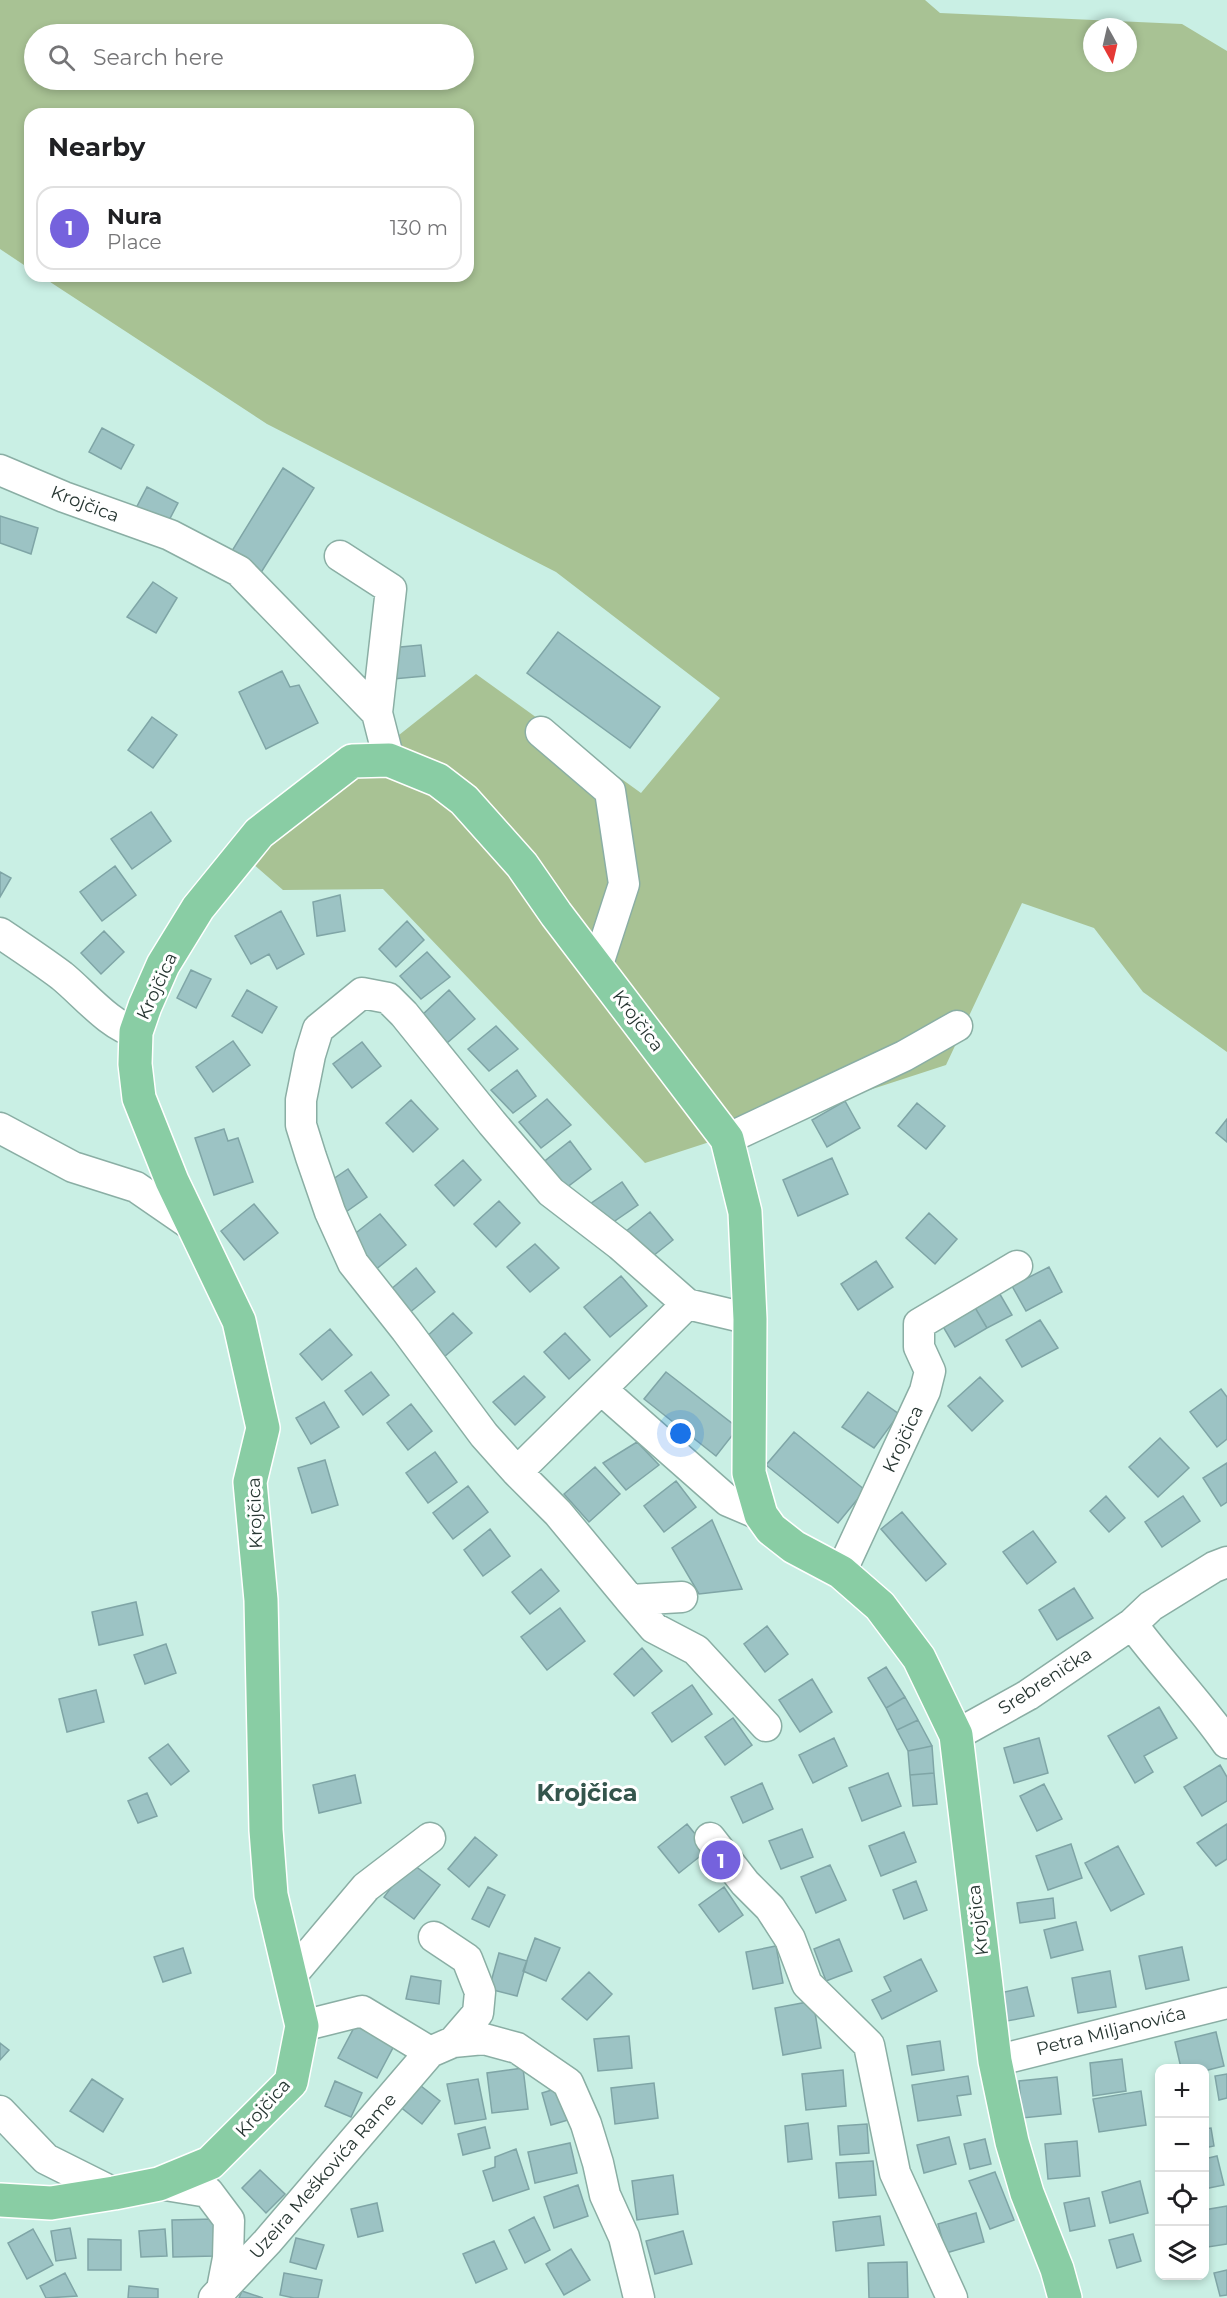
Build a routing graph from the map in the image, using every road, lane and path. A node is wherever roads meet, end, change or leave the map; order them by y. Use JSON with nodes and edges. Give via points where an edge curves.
{"nodes":[{"id":1,"x":0,"y":470,"type":"edge"},
{"id":2,"x":340,"y":556,"type":"dead end"},
{"id":3,"x":377,"y":713,"type":"junction"},
{"id":4,"x":541,"y":732,"type":"dead end"},
{"id":5,"x":389,"y":760,"type":"junction"},
{"id":6,"x":0,"y":933,"type":"edge"},
{"id":7,"x":597,"y":967,"type":"junction"},
{"id":8,"x":957,"y":1026,"type":"dead end"},
{"id":9,"x":136,"y":1032,"type":"junction"},
{"id":10,"x":0,"y":1128,"type":"edge"},
{"id":11,"x":727,"y":1140,"type":"junction"},
{"id":12,"x":194,"y":1227,"type":"junction"},
{"id":13,"x":1017,"y":1266,"type":"dead end"},
{"id":14,"x":687,"y":1304,"type":"junction"},
{"id":15,"x":750,"y":1319,"type":"junction"},
{"id":16,"x":602,"y":1390,"type":"junction"},
{"id":17,"x":517,"y":1472,"type":"junction"},
{"id":18,"x":761,"y":1515,"type":"junction"},
{"id":19,"x":1227,"y":1562,"type":"edge"},
{"id":20,"x":841,"y":1572,"type":"junction"},
{"id":21,"x":682,"y":1597,"type":"dead end"},
{"id":22,"x":630,"y":1600,"type":"junction"},
{"id":23,"x":1132,"y":1624,"type":"junction"},
{"id":24,"x":766,"y":1726,"type":"dead end"},
{"id":25,"x":956,"y":1735,"type":"junction"},
{"id":26,"x":1227,"y":1743,"type":"edge"},
{"id":27,"x":430,"y":1838,"type":"dead end"},
{"id":28,"x":710,"y":1838,"type":"dead end"},
{"id":29,"x":434,"y":1936,"type":"dead end"},
{"id":30,"x":290,"y":1977,"type":"junction"},
{"id":31,"x":1222,"y":2005,"type":"edge"},
{"id":32,"x":302,"y":2026,"type":"junction"},
{"id":33,"x":442,"y":2047,"type":"junction"},
{"id":34,"x":995,"y":2061,"type":"junction"},
{"id":35,"x":0,"y":2111,"type":"edge"},
{"id":36,"x":159,"y":2184,"type":"junction"},
{"id":37,"x":114,"y":2193,"type":"junction"},
{"id":38,"x":0,"y":2200,"type":"edge"},
{"id":39,"x":218,"y":2294,"type":"edge"},
{"id":40,"x":639,"y":2298,"type":"edge"},
{"id":41,"x":952,"y":2298,"type":"edge"},
{"id":42,"x":1065,"y":2298,"type":"edge"}],
"edges":[{"from":1,"to":3,"type":"street","name":"Krojčica","via":[[171,535],[239,571]]},
{"from":2,"to":3,"type":"street","via":[[391,589]]},
{"from":3,"to":5,"type":"street","name":"Krojčica"},
{"from":4,"to":7,"type":"street","via":[[610,791],[624,884]]},
{"from":5,"to":7,"type":"main road","name":"Krojčica","via":[[438,780],[464,800],[522,865]]},
{"from":5,"to":9,"type":"main road","name":"Krojčica","via":[[352,761],[260,833],[198,908],[163,965]]},
{"from":6,"to":9,"type":"street","via":[[62,976],[114,1024]]},
{"from":7,"to":11,"type":"main road","name":"Krojčica"},
{"from":8,"to":11,"type":"street","via":[[904,1056]]},
{"from":9,"to":12,"type":"main road","name":"Krojčica","via":[[139,1098]]},
{"from":10,"to":12,"type":"street","via":[[73,1167],[136,1186]]},
{"from":11,"to":15,"type":"main road","name":"Krojčica","via":[[745,1212]]},
{"from":12,"to":30,"type":"main road","name":"Krojčica","via":[[239,1322],[263,1428],[250,1482],[261,1600],[266,1830],[270,1895]]},
{"from":13,"to":20,"type":"street","name":"Krojčica","via":[[920,1324],[919,1347],[930,1371],[926,1390]]},
{"from":14,"to":15,"type":"street"},
{"from":14,"to":16,"type":"street"},
{"from":14,"to":17,"type":"street","via":[[551,1192],[388,998],[362,993],[318,1029],[301,1100],[301,1125],[330,1212],[353,1263],[484,1435]]},
{"from":15,"to":18,"type":"main road","name":"Krojčica","via":[[749,1473]]},
{"from":16,"to":17,"type":"street"},
{"from":16,"to":18,"type":"street","via":[[728,1501]]},
{"from":17,"to":22,"type":"street","via":[[558,1513]]},
{"from":18,"to":20,"type":"main road","name":"Krojčica","via":[[771,1529],[794,1547]]},
{"from":19,"to":23,"type":"street","name":"Srebrenička","via":[[1168,1595]]},
{"from":20,"to":25,"type":"main road","name":"Krojčica","via":[[880,1606],[919,1658]]},
{"from":21,"to":22,"type":"street"},
{"from":22,"to":24,"type":"street","via":[[654,1628],[696,1650]]},
{"from":23,"to":25,"type":"street","name":"Srebrenička","via":[[1028,1695]]},
{"from":23,"to":26,"type":"street"},
{"from":25,"to":34,"type":"main road","name":"Krojčica"},
{"from":27,"to":30,"type":"street","via":[[366,1887]]},
{"from":28,"to":41,"type":"street","via":[[770,1908],[790,1939],[807,1984],[869,2045],[895,2173]]},
{"from":29,"to":33,"type":"street","name":"Uzeira Meškovića Rame","via":[[467,1959],[480,1992],[478,2013]]},
{"from":30,"to":32,"type":"main road","name":"Krojčica"},
{"from":31,"to":34,"type":"street","name":"Petra Miljanovića"},
{"from":32,"to":33,"type":"street","via":[[362,2011]]},
{"from":32,"to":36,"type":"main road","name":"Krojčica","via":[[291,2082],[210,2163]]},
{"from":33,"to":39,"type":"street","name":"Uzeira Meškovića Rame"},
{"from":33,"to":40,"type":"street","via":[[484,2039],[517,2048],[568,2083],[586,2124],[605,2195],[624,2237]]},
{"from":34,"to":42,"type":"main road","name":"Krojčica","via":[[1012,2142]]},
{"from":35,"to":37,"type":"street","via":[[46,2159]]},
{"from":36,"to":37,"type":"main road","name":"Krojčica"},
{"from":36,"to":39,"type":"street","via":[[207,2192],[229,2220],[228,2258]]},
{"from":37,"to":38,"type":"main road","name":"Krojčica","via":[[51,2203]]}]}
